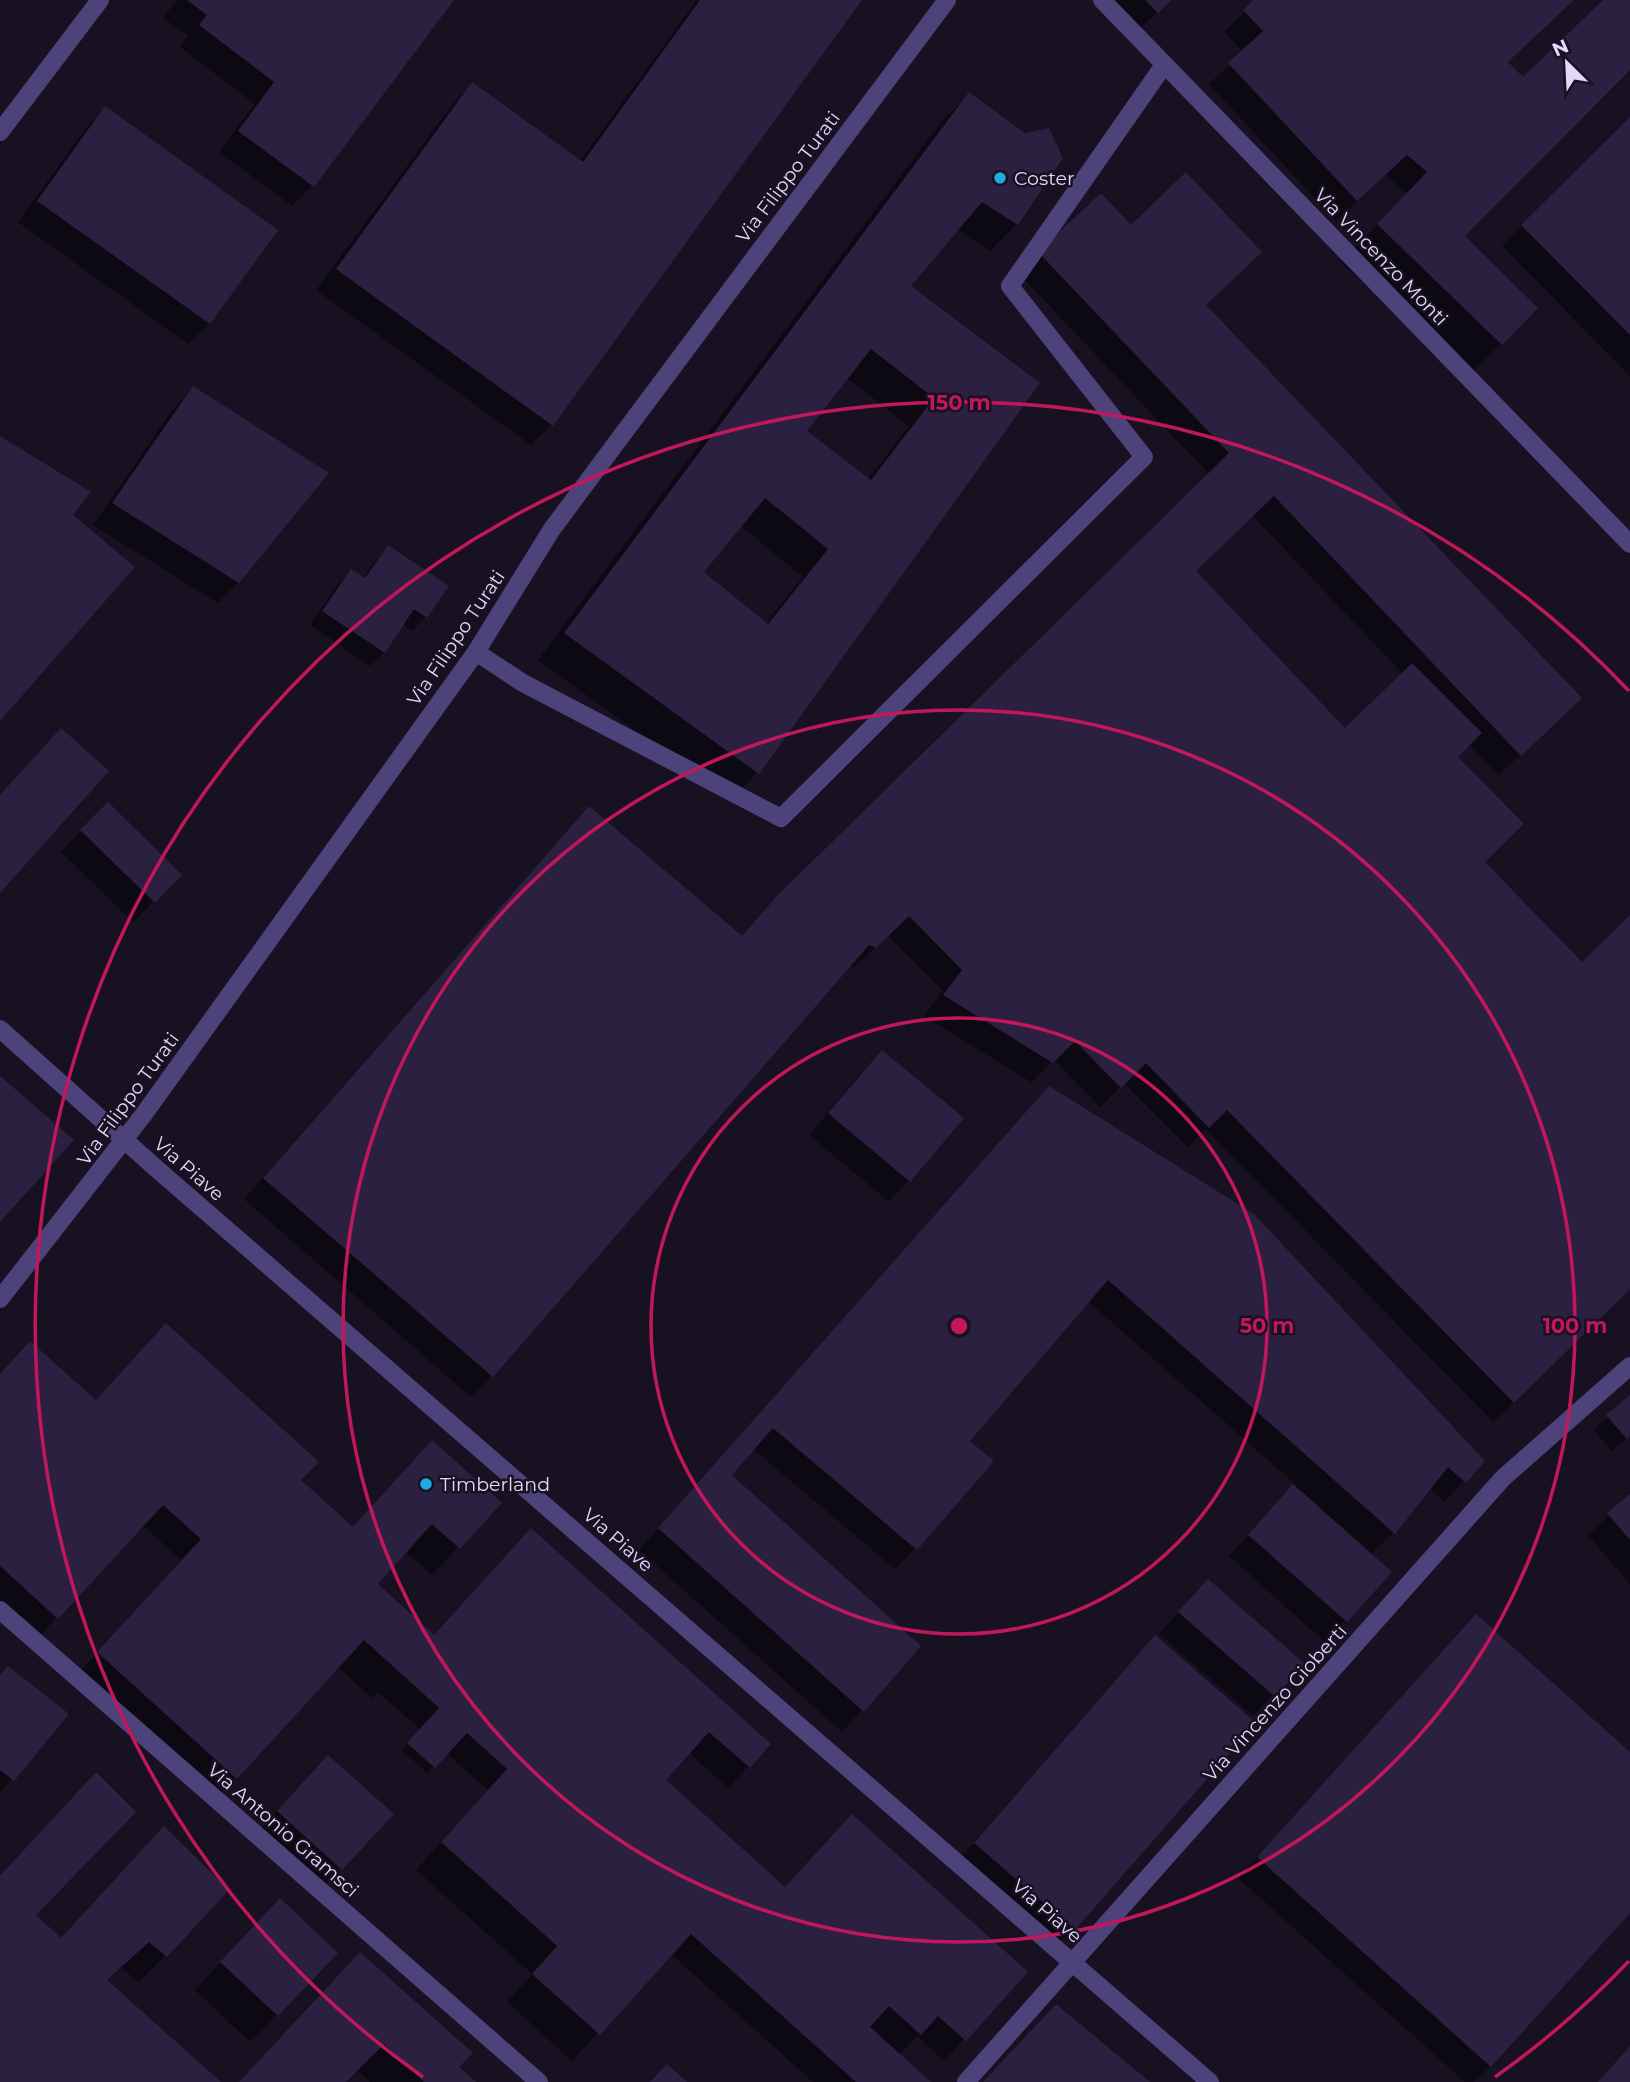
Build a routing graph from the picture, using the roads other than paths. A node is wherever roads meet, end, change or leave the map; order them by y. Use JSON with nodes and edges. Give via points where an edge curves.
{"nodes":[{"id":1,"x":100,"y":0,"type":"edge"},
{"id":2,"x":947,"y":0,"type":"edge"},
{"id":3,"x":1102,"y":0,"type":"edge"},
{"id":4,"x":1164,"y":65,"type":"junction"},
{"id":5,"x":0,"y":132,"type":"edge"},
{"id":6,"x":1630,"y":544,"type":"edge"},
{"id":7,"x":476,"y":652,"type":"junction"},
{"id":8,"x":0,"y":1029,"type":"edge"},
{"id":9,"x":124,"y":1141,"type":"junction"},
{"id":10,"x":0,"y":1299,"type":"edge"},
{"id":11,"x":1630,"y":1366,"type":"edge"},
{"id":12,"x":0,"y":1610,"type":"edge"},
{"id":13,"x":1073,"y":1962,"type":"junction"},
{"id":14,"x":539,"y":2082,"type":"edge"},
{"id":15,"x":966,"y":2082,"type":"edge"},
{"id":16,"x":1210,"y":2082,"type":"edge"}],
"edges":[{"from":1,"to":5,"type":"street"},
{"from":2,"to":7,"type":"street","name":"Via Filippo Turati","via":[[552,528]]},
{"from":3,"to":4,"type":"street","name":"Via Vincenzo Monti"},
{"from":4,"to":6,"type":"street","name":"Via Vincenzo Monti"},
{"from":4,"to":7,"type":"street","via":[[1010,286],[1144,457],[781,818],[523,683]]},
{"from":7,"to":9,"type":"street","name":"Via Filippo Turati"},
{"from":8,"to":9,"type":"street","name":"Via Piave"},
{"from":9,"to":10,"type":"street","name":"Via Filippo Turati"},
{"from":9,"to":13,"type":"street","name":"Via Piave"},
{"from":11,"to":13,"type":"street","name":"Via Vincenzo Gioberti","via":[[1503,1478]]},
{"from":12,"to":14,"type":"street","name":"Via Antonio Gramsci"},
{"from":13,"to":15,"type":"street","name":"Via Vincenzo Gioberti"},
{"from":13,"to":16,"type":"street","name":"Via Piave"}]}
